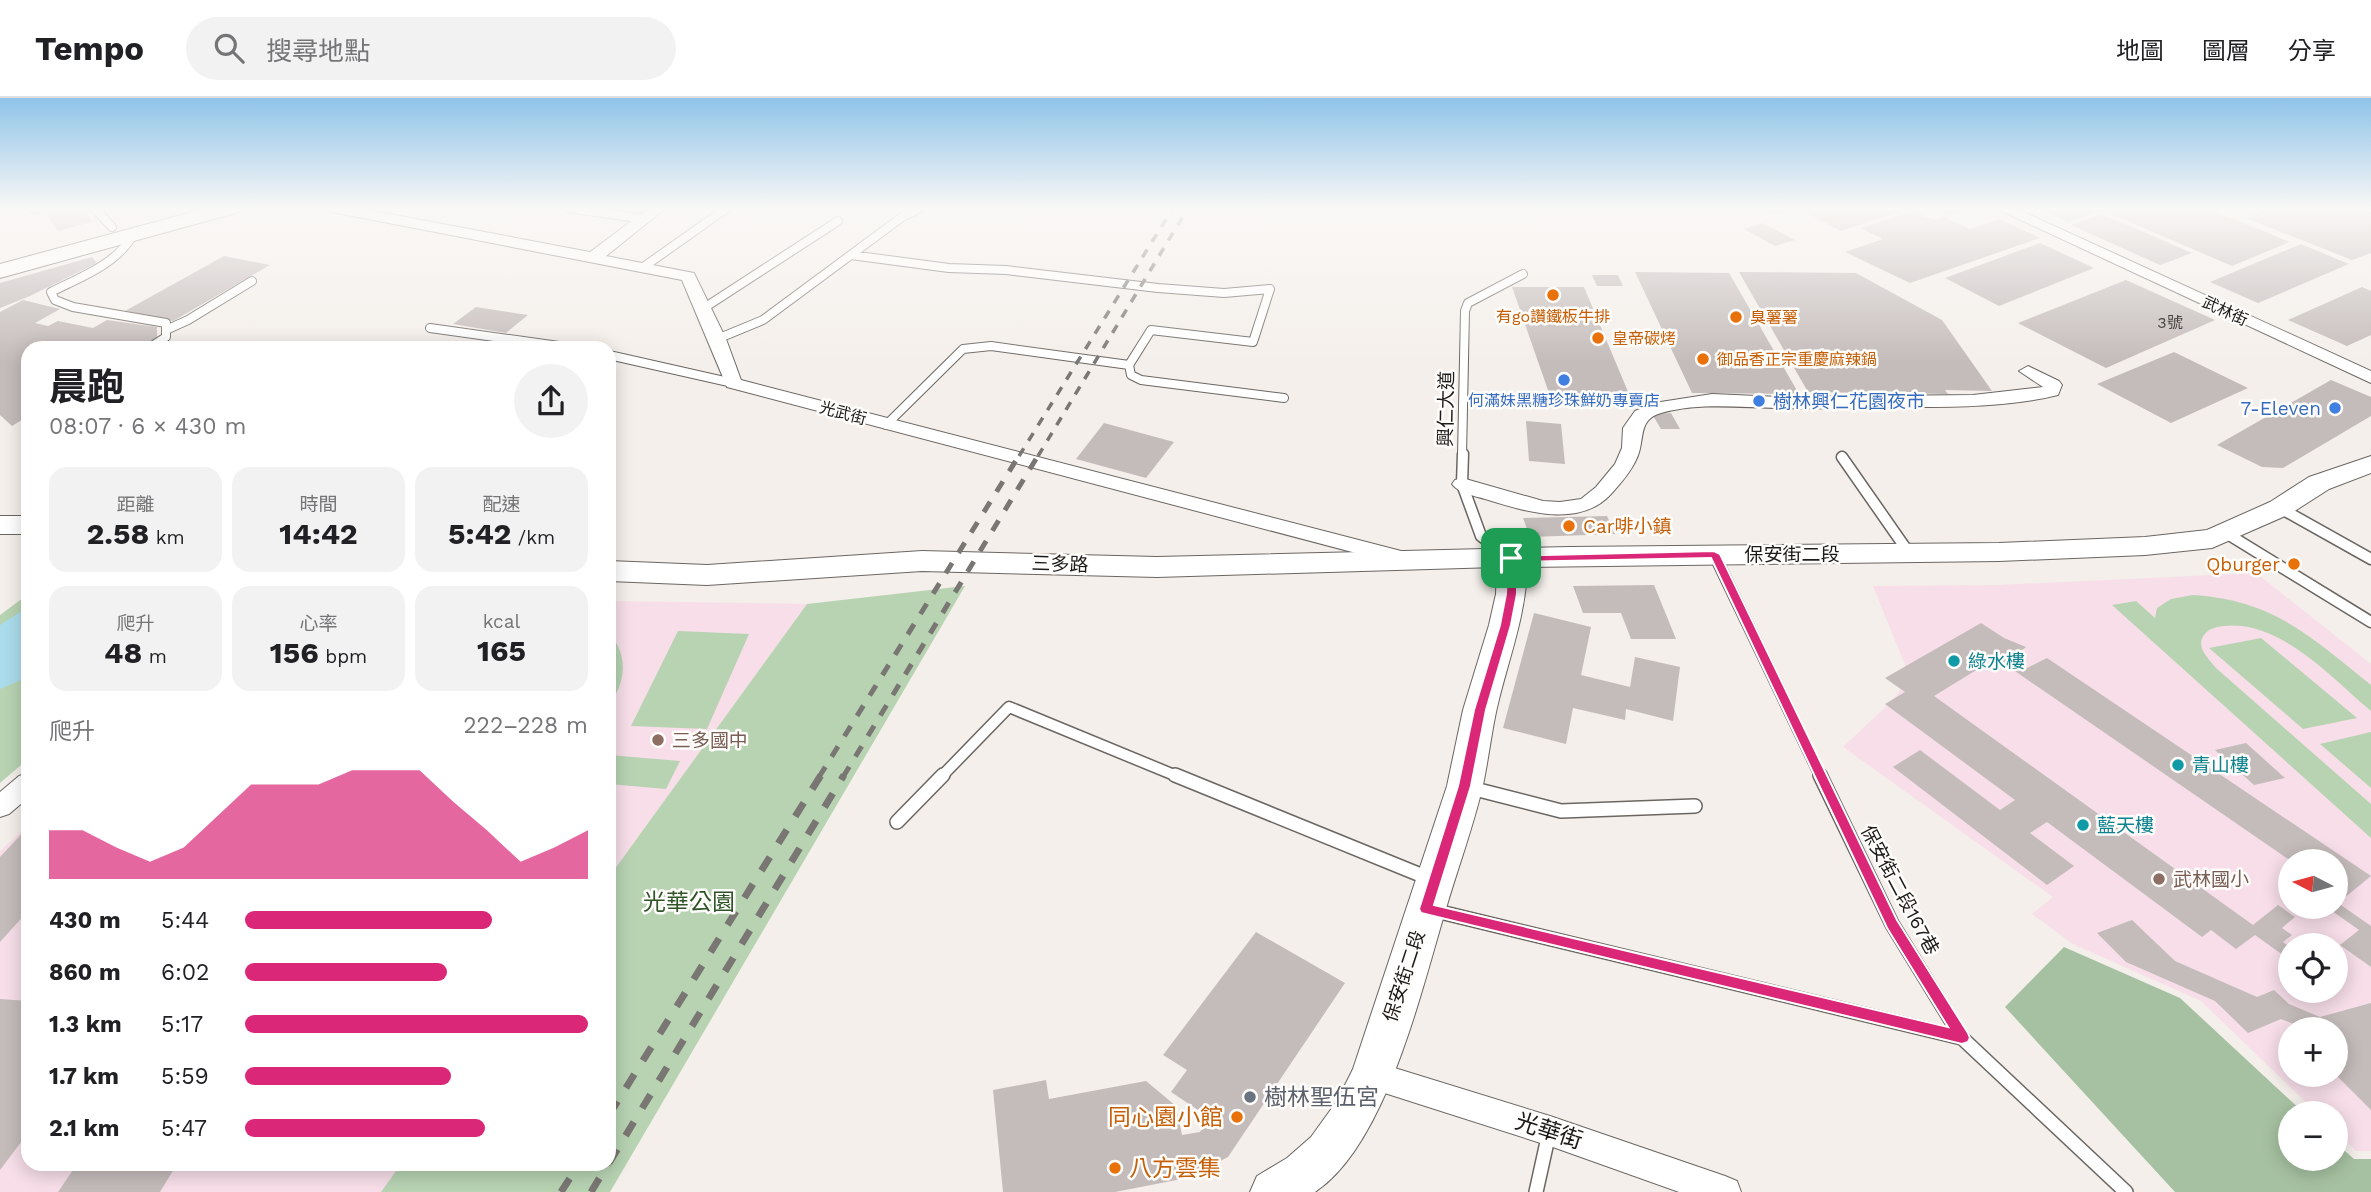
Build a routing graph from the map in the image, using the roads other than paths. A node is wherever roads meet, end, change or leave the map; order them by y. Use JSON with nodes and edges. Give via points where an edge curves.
{"nodes":[{"id":1,"x":37,"y":259,"type":"edge"},
{"id":2,"x":108,"y":259,"type":"edge"},
{"id":3,"x":590,"y":259,"type":"edge"},
{"id":4,"x":655,"y":259,"type":"edge"},
{"id":5,"x":779,"y":259,"type":"edge"},
{"id":6,"x":846,"y":259,"type":"edge"},
{"id":7,"x":882,"y":259,"type":"edge"},
{"id":8,"x":2113,"y":259,"type":"edge"},
{"id":9,"x":642,"y":268,"type":"junction"},
{"id":10,"x":0,"y":271,"type":"edge"},
{"id":11,"x":1523,"y":274,"type":"dead end"},
{"id":12,"x":252,"y":281,"type":"dead end"},
{"id":13,"x":704,"y":309,"type":"junction"},
{"id":14,"x":430,"y":328,"type":"dead end"},
{"id":15,"x":166,"y":330,"type":"junction"},
{"id":16,"x":717,"y":339,"type":"junction"},
{"id":17,"x":160,"y":341,"type":"edge"},
{"id":18,"x":523,"y":341,"type":"edge"},
{"id":19,"x":616,"y":357,"type":"edge"},
{"id":20,"x":1129,"y":366,"type":"junction"},
{"id":21,"x":2028,"y":370,"type":"dead end"},
{"id":22,"x":2371,"y":378,"type":"edge"},
{"id":23,"x":733,"y":383,"type":"junction"},
{"id":24,"x":1284,"y":398,"type":"dead end"},
{"id":25,"x":886,"y":425,"type":"junction"},
{"id":26,"x":1842,"y":457,"type":"dead end"},
{"id":27,"x":2371,"y":464,"type":"edge"},
{"id":28,"x":1462,"y":484,"type":"junction"},
{"id":29,"x":2280,"y":508,"type":"junction"},
{"id":30,"x":0,"y":525,"type":"edge"},
{"id":31,"x":21,"y":525,"type":"edge"},
{"id":32,"x":2226,"y":533,"type":"junction"},
{"id":33,"x":1909,"y":553,"type":"junction"},
{"id":34,"x":1714,"y":554,"type":"junction"},
{"id":35,"x":1511,"y":558,"type":"junction"},
{"id":36,"x":2371,"y":559,"type":"edge"},
{"id":37,"x":1415,"y":562,"type":"junction"},
{"id":38,"x":616,"y":571,"type":"edge"},
{"id":39,"x":2371,"y":622,"type":"edge"},
{"id":40,"x":1465,"y":786,"type":"junction"},
{"id":41,"x":21,"y":789,"type":"edge"},
{"id":42,"x":1695,"y":806,"type":"dead end"},
{"id":43,"x":0,"y":807,"type":"edge"},
{"id":44,"x":897,"y":822,"type":"dead end"},
{"id":45,"x":1430,"y":895,"type":"junction"},
{"id":46,"x":1962,"y":1038,"type":"junction"},
{"id":47,"x":1371,"y":1075,"type":"junction"},
{"id":48,"x":1550,"y":1131,"type":"junction"},
{"id":49,"x":1681,"y":1184,"type":"edge"},
{"id":50,"x":1273,"y":1192,"type":"edge"},
{"id":51,"x":1536,"y":1192,"type":"edge"},
{"id":52,"x":1725,"y":1192,"type":"edge"},
{"id":53,"x":2126,"y":1192,"type":"edge"}],
"edges":[{"from":1,"to":10,"type":"street"},
{"from":2,"to":15,"type":"lane","via":[[51,292],[55,300],[166,323]]},
{"from":3,"to":9,"type":"street"},
{"from":4,"to":9,"type":"lane"},
{"from":5,"to":13,"type":"lane"},
{"from":6,"to":16,"type":"lane","via":[[763,320]]},
{"from":7,"to":20,"type":"lane","via":[[1158,288],[1224,293],[1270,289],[1253,342],[1151,330]]},
{"from":8,"to":22,"type":"street","name":"武林街"},
{"from":9,"to":13,"type":"street","via":[[688,276]]},
{"from":11,"to":28,"type":"lane","name":"興仁大道","via":[[1468,303],[1465,311]]},
{"from":12,"to":15,"type":"lane"},
{"from":13,"to":16,"type":"street"},
{"from":14,"to":18,"type":"lane"},
{"from":15,"to":17,"type":"lane"},
{"from":16,"to":23,"type":"street"},
{"from":19,"to":23,"type":"lane"},
{"from":20,"to":24,"type":"lane","via":[[1131,375],[1141,380]]},
{"from":20,"to":25,"type":"lane","via":[[991,346],[963,349]]},
{"from":21,"to":28,"type":"street","via":[[2053,385],[2052,391],[1973,401],[1712,399],[1654,408],[1632,428],[1634,442],[1616,475],[1588,503],[1569,508],[1550,508]]},
{"from":23,"to":25,"type":"street","name":"光武街"},
{"from":25,"to":37,"type":"street","name":"光武街"},
{"from":26,"to":33,"type":"lane"},
{"from":27,"to":29,"type":"street","name":"保安街二段","via":[[2319,483]]},
{"from":28,"to":35,"type":"lane","name":"興仁大道","via":[[1486,542]]},
{"from":29,"to":32,"type":"street","name":"保安街二段"},
{"from":29,"to":36,"type":"lane"},
{"from":30,"to":31,"type":"street"},
{"from":32,"to":33,"type":"street","name":"保安街二段","via":[[2195,542],[2145,546]]},
{"from":32,"to":39,"type":"lane"},
{"from":33,"to":34,"type":"street","name":"保安街二段"},
{"from":34,"to":35,"type":"street","name":"保安街二段"},
{"from":34,"to":46,"type":"lane","name":"保安街二段167巷","via":[[1892,924]]},
{"from":35,"to":37,"type":"street","name":"三多路"},
{"from":35,"to":40,"type":"street","name":"保安街二段","via":[[1505,625],[1480,710]]},
{"from":37,"to":38,"type":"street","name":"三多路","via":[[1157,567],[922,561],[707,575]]},
{"from":40,"to":42,"type":"lane","via":[[1561,811]]},
{"from":40,"to":45,"type":"street","name":"保安街二段"},
{"from":41,"to":43,"type":"street"},
{"from":44,"to":45,"type":"lane","via":[[1009,707]]},
{"from":45,"to":46,"type":"lane"},
{"from":45,"to":47,"type":"street","name":"保安街二段"},
{"from":46,"to":53,"type":"lane","name":"保安街二段167巷"},
{"from":47,"to":48,"type":"street","name":"光華街"},
{"from":47,"to":50,"type":"street","name":"保安街二段","via":[[1328,1152]]},
{"from":48,"to":49,"type":"street","name":"光華街"},
{"from":48,"to":51,"type":"lane"},
{"from":49,"to":52,"type":"street","name":"光華街"}]}
